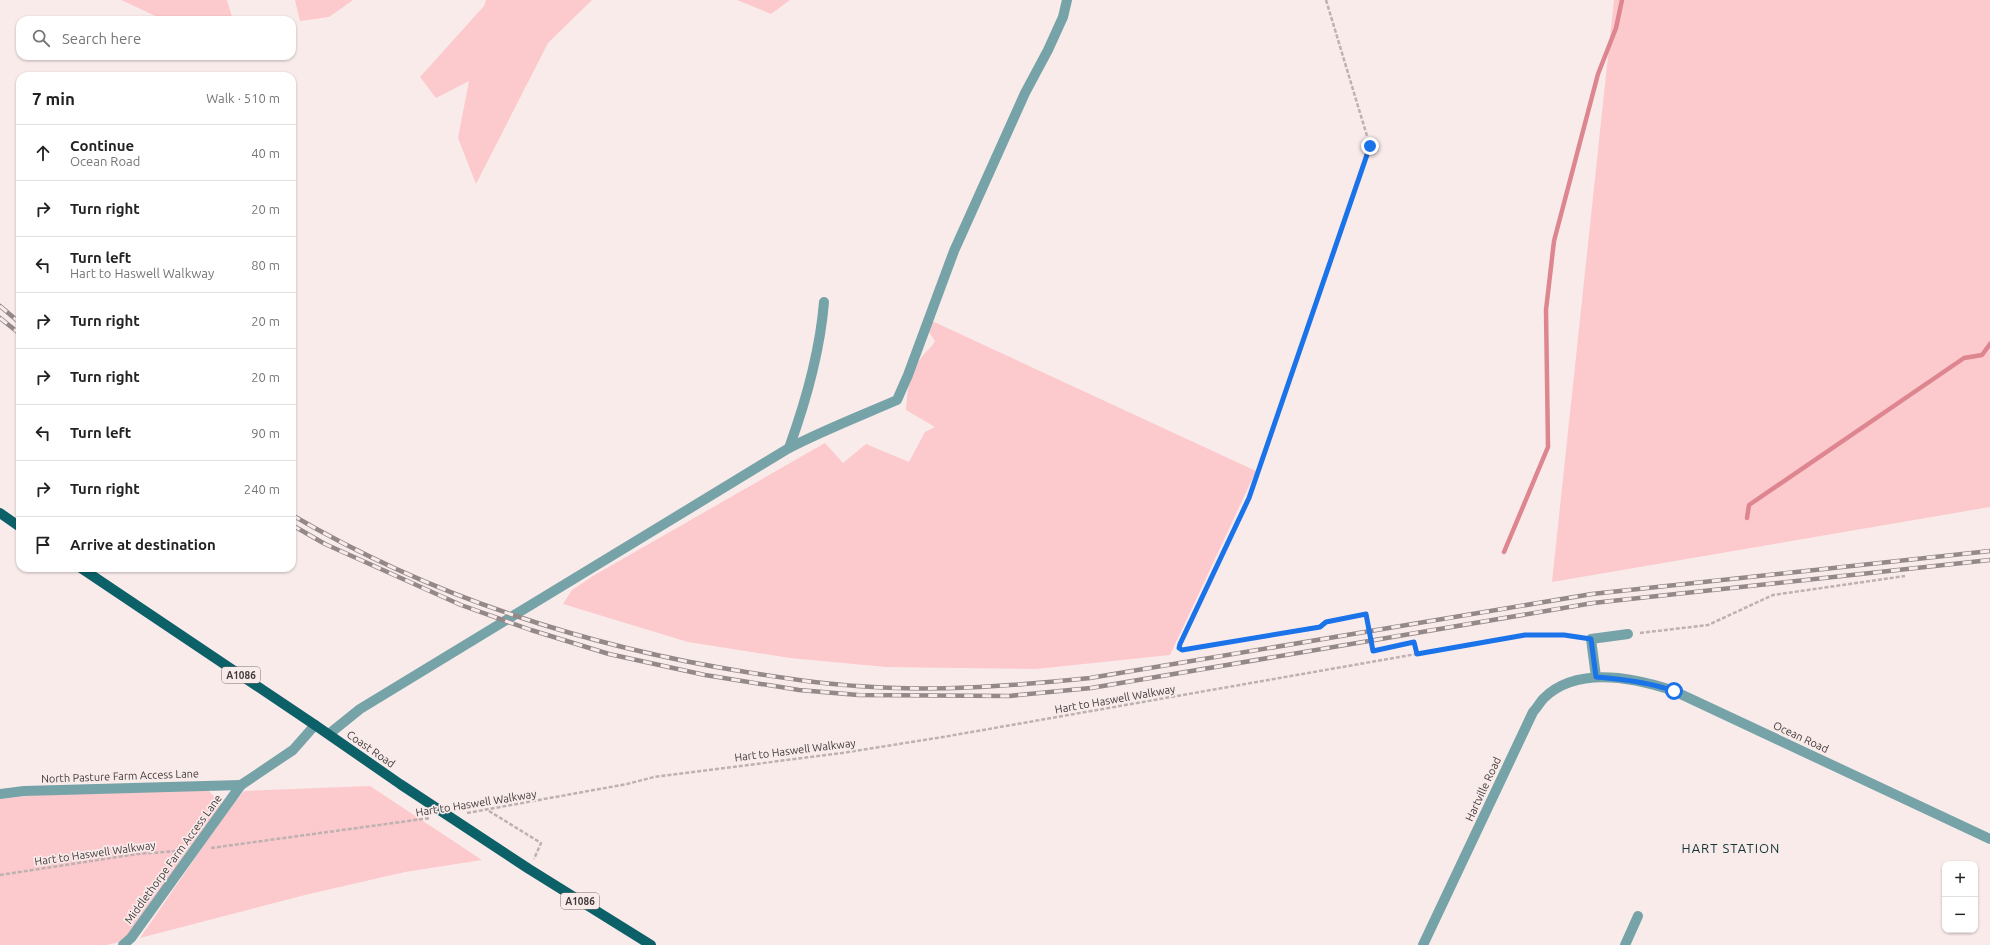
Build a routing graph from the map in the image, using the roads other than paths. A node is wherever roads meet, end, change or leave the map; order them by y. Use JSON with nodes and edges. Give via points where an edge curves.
{"nodes":[{"id":1,"x":1067,"y":0,"type":"edge"},
{"id":2,"x":824,"y":302,"type":"dead end"},
{"id":3,"x":789,"y":448,"type":"junction"},
{"id":4,"x":0,"y":513,"type":"edge"},
{"id":5,"x":16,"y":524,"type":"edge"},
{"id":6,"x":87,"y":572,"type":"edge"},
{"id":7,"x":1628,"y":634,"type":"road end"},
{"id":8,"x":1596,"y":677,"type":"junction"},
{"id":9,"x":315,"y":724,"type":"junction"},
{"id":10,"x":329,"y":734,"type":"junction"},
{"id":11,"x":241,"y":785,"type":"junction"},
{"id":12,"x":0,"y":794,"type":"edge"},
{"id":13,"x":1990,"y":839,"type":"edge"},
{"id":14,"x":1638,"y":916,"type":"dead end"},
{"id":15,"x":127,"y":942,"type":"edge"},
{"id":16,"x":651,"y":945,"type":"edge"},
{"id":17,"x":1423,"y":945,"type":"edge"},
{"id":18,"x":1625,"y":945,"type":"edge"}],
"edges":[{"from":1,"to":3,"type":"street","via":[[1063,17],[1051,44],[1025,93],[954,251],[897,400],[856,419],[830,427]]},
{"from":2,"to":3,"type":"street","via":[[822,333],[805,403]]},
{"from":3,"to":10,"type":"street","via":[[360,710]]},
{"from":4,"to":5,"type":"main road"},
{"from":6,"to":9,"type":"main road","name":"Coast Road","number":"A1086"},
{"from":7,"to":8,"type":"street","via":[[1591,639]]},
{"from":8,"to":13,"type":"street","name":"Ocean Road","via":[[1633,680],[1674,691]]},
{"from":8,"to":17,"type":"street","name":"Hartville Road","via":[[1580,679],[1562,686],[1544,697],[1533,712]]},
{"from":9,"to":10,"type":"main road","name":"Coast Road","number":"A1086"},
{"from":9,"to":11,"type":"street","via":[[293,750]]},
{"from":10,"to":16,"type":"main road","name":"Coast Road","number":"A1086","via":[[400,784]]},
{"from":11,"to":12,"type":"street","name":"North Pasture Farm Access Lane","via":[[24,791]]},
{"from":11,"to":15,"type":"street","name":"Middlethorpe Farm Access Lane"},
{"from":14,"to":18,"type":"street"}]}
